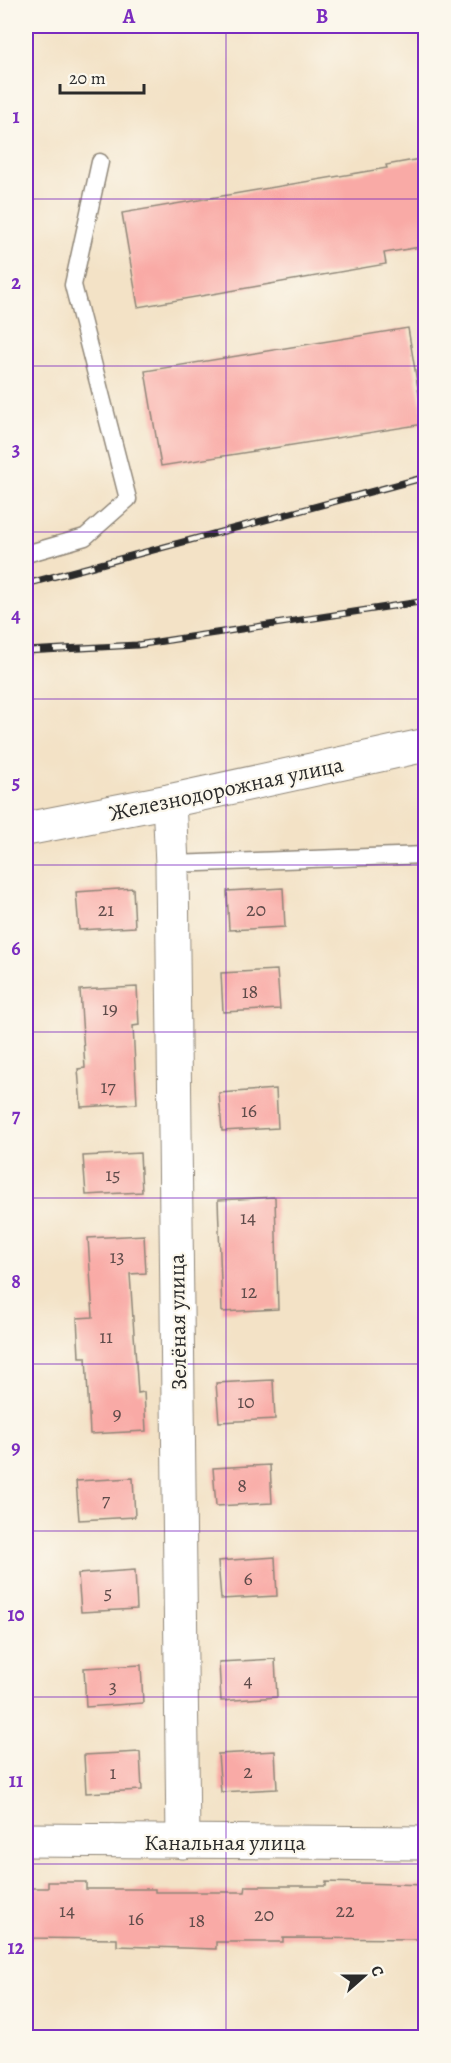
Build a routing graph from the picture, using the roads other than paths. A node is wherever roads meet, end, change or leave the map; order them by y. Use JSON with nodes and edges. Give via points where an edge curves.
{"nodes":[{"id":1,"x":100,"y":162,"type":"dead end"},
{"id":2,"x":26,"y":554,"type":"edge"},
{"id":3,"x":426,"y":745,"type":"edge"},
{"id":4,"x":169,"y":801,"type":"junction"},
{"id":5,"x":26,"y":829,"type":"edge"},
{"id":6,"x":426,"y":855,"type":"edge"},
{"id":7,"x":172,"y":864,"type":"junction"},
{"id":8,"x":26,"y":1840,"type":"edge"},
{"id":9,"x":183,"y":1842,"type":"junction"},
{"id":10,"x":426,"y":1843,"type":"edge"}],
"edges":[{"from":1,"to":2,"type":"lane","via":[[73,285],[128,499],[85,537]]},
{"from":3,"to":4,"type":"street","name":"Железнодорожная улица"},
{"from":4,"to":5,"type":"street","name":"Железнодорожная улица"},
{"from":4,"to":7,"type":"street","name":"Зелёная улица"},
{"from":6,"to":7,"type":"lane"},
{"from":7,"to":9,"type":"street","name":"Зелёная улица"},
{"from":8,"to":9,"type":"street","name":"Канальная улица"},
{"from":9,"to":10,"type":"street","name":"Канальная улица"}]}
